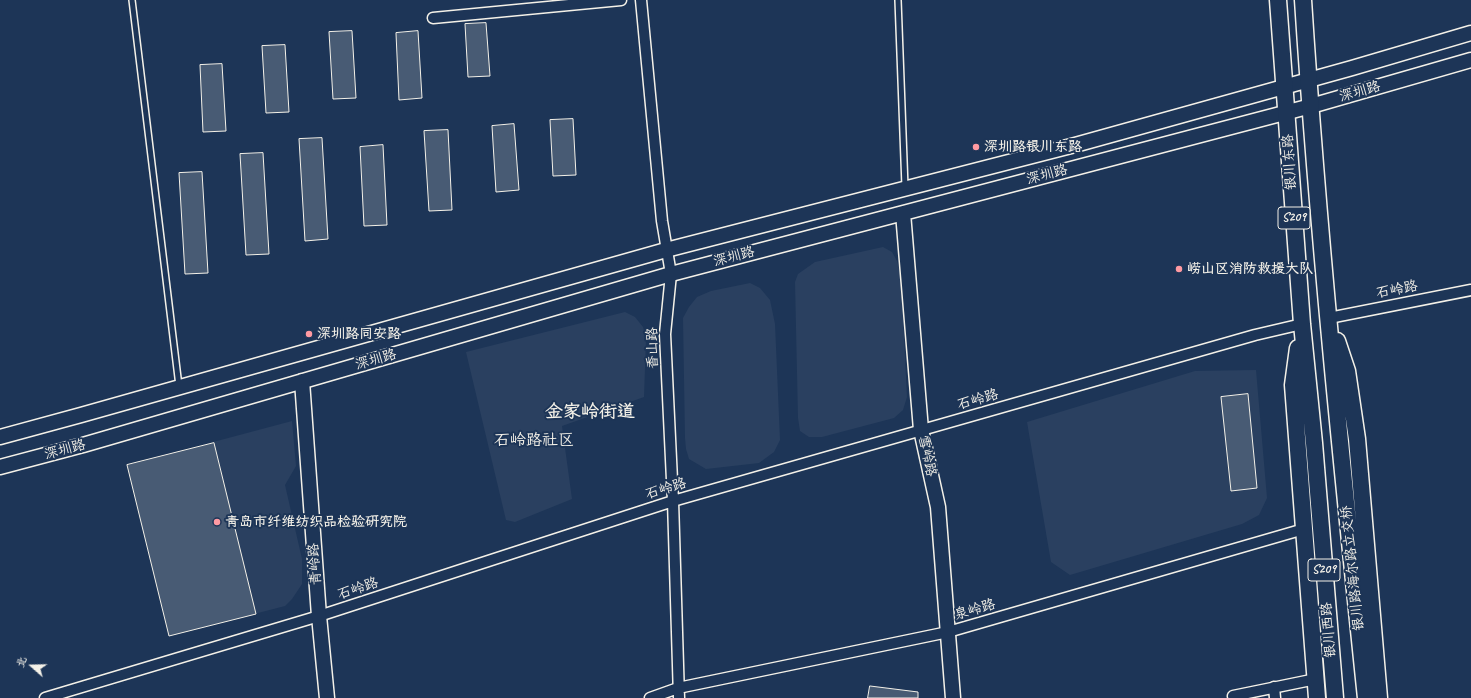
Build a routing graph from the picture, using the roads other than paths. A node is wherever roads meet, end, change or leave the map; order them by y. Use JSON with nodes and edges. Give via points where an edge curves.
{"nodes":[{"id":1,"x":132,"y":0,"type":"edge"},
{"id":2,"x":621,"y":0,"type":"edge"},
{"id":3,"x":641,"y":0,"type":"edge"},
{"id":4,"x":898,"y":0,"type":"edge"},
{"id":5,"x":1278,"y":0,"type":"edge"},
{"id":6,"x":1303,"y":0,"type":"edge"},
{"id":7,"x":433,"y":18,"type":"dead end"},
{"id":8,"x":1471,"y":33,"type":"edge"},
{"id":9,"x":1471,"y":60,"type":"edge"},
{"id":10,"x":1308,"y":80,"type":"junction"},
{"id":11,"x":1284,"y":87,"type":"junction"},
{"id":12,"x":1311,"y":106,"type":"junction"},
{"id":13,"x":1286,"y":112,"type":"junction"},
{"id":14,"x":906,"y":188,"type":"junction"},
{"id":15,"x":903,"y":213,"type":"junction"},
{"id":16,"x":666,"y":250,"type":"junction"},
{"id":17,"x":671,"y":274,"type":"junction"},
{"id":18,"x":1471,"y":290,"type":"edge"},
{"id":19,"x":1328,"y":318,"type":"junction"},
{"id":20,"x":1302,"y":324,"type":"junction"},
{"id":21,"x":302,"y":381,"type":"junction"},
{"id":22,"x":179,"y":387,"type":"junction"},
{"id":23,"x":921,"y":430,"type":"junction"},
{"id":24,"x":0,"y":437,"type":"edge"},
{"id":25,"x":1339,"y":439,"type":"joint"},
{"id":26,"x":1314,"y":443,"type":"joint"},
{"id":27,"x":0,"y":467,"type":"edge"},
{"id":28,"x":673,"y":501,"type":"junction"},
{"id":29,"x":1304,"y":529,"type":"junction"},
{"id":30,"x":319,"y":616,"type":"junction"},
{"id":31,"x":948,"y":632,"type":"junction"},
{"id":32,"x":1316,"y":678,"type":"junction"},
{"id":33,"x":1274,"y":687,"type":"junction"},
{"id":34,"x":678,"y":693,"type":"edge"},
{"id":35,"x":1233,"y":696,"type":"dead end"},
{"id":36,"x":44,"y":698,"type":"edge"},
{"id":37,"x":327,"y":698,"type":"edge"},
{"id":38,"x":650,"y":698,"type":"edge"},
{"id":39,"x":952,"y":698,"type":"edge"},
{"id":40,"x":1275,"y":698,"type":"edge"},
{"id":41,"x":1317,"y":698,"type":"edge"},
{"id":42,"x":1335,"y":698,"type":"edge"},
{"id":43,"x":1366,"y":698,"type":"edge"},
{"id":44,"x":1379,"y":698,"type":"edge"}],
"edges":[{"from":1,"to":22,"type":"lane"},
{"from":2,"to":7,"type":"street"},
{"from":3,"to":16,"type":"street","name":"香山路"},
{"from":4,"to":14,"type":"lane"},
{"from":5,"to":11,"type":"main road","name":"银川东路","number":"S209"},
{"from":6,"to":10,"type":"main road","name":"银川东路","number":"S209"},
{"from":8,"to":10,"type":"main road","name":"深圳路"},
{"from":9,"to":12,"type":"main road","name":"深圳路"},
{"from":10,"to":11,"type":"main road","name":"深圳路"},
{"from":10,"to":12,"type":"main road","name":"银川东路","number":"S209"},
{"from":11,"to":13,"type":"main road","name":"银川东路","number":"S209"},
{"from":11,"to":14,"type":"main road","name":"深圳路"},
{"from":12,"to":13,"type":"main road","name":"深圳路"},
{"from":12,"to":19,"type":"main road","name":"银川东路","number":"S209"},
{"from":13,"to":15,"type":"main road","name":"深圳路"},
{"from":13,"to":20,"type":"main road","name":"银川东路","number":"S209"},
{"from":14,"to":16,"type":"main road","name":"深圳路"},
{"from":15,"to":17,"type":"main road","name":"深圳路"},
{"from":15,"to":23,"type":"main road","name":"雪岭路"},
{"from":16,"to":17,"type":"street","name":"香山路"},
{"from":16,"to":22,"type":"main road","name":"深圳路"},
{"from":17,"to":21,"type":"main road","name":"深圳路"},
{"from":17,"to":28,"type":"street","name":"香山路","via":[[665,334]]},
{"from":18,"to":19,"type":"street","name":"石岭路","number":"石岭路"},
{"from":19,"to":25,"type":"main road","name":"银川东路","number":"S209"},
{"from":19,"to":44,"type":"main road","via":[[1347,371],[1357,439]]},
{"from":20,"to":23,"type":"street","name":"石岭路","number":"石岭路","via":[[1255,335]]},
{"from":20,"to":26,"type":"main road","name":"银川东路","number":"S209"},
{"from":20,"to":29,"type":"main road","via":[[1293,385]]},
{"from":21,"to":27,"type":"main road","name":"深圳路"},
{"from":21,"to":30,"type":"main road","name":"青岭路"},
{"from":22,"to":24,"type":"main road","name":"深圳路"},
{"from":23,"to":28,"type":"street","name":"石岭路","number":"石岭路"},
{"from":23,"to":31,"type":"main road","name":"雪岭路","via":[[938,507]]},
{"from":25,"to":43,"type":"main road","name":"银川路海尔路立交桥"},
{"from":26,"to":42,"type":"main road","name":"银川西路","number":"S209"},
{"from":28,"to":30,"type":"street","name":"石岭路","number":"石岭路"},
{"from":28,"to":34,"type":"street","name":"香山路"},
{"from":29,"to":31,"type":"street","name":"泉岭路"},
{"from":29,"to":32,"type":"main road"},
{"from":30,"to":36,"type":"street","name":"石岭路","number":"石岭路"},
{"from":30,"to":37,"type":"main road","name":"青岭路"},
{"from":31,"to":34,"type":"street","name":"泉岭路"},
{"from":31,"to":39,"type":"main road","name":"雪岭路"},
{"from":32,"to":33,"type":"street"},
{"from":32,"to":41,"type":"main road"},
{"from":33,"to":35,"type":"street"},
{"from":33,"to":40,"type":"street"},
{"from":34,"to":38,"type":"street","name":"泉岭路"}]}
